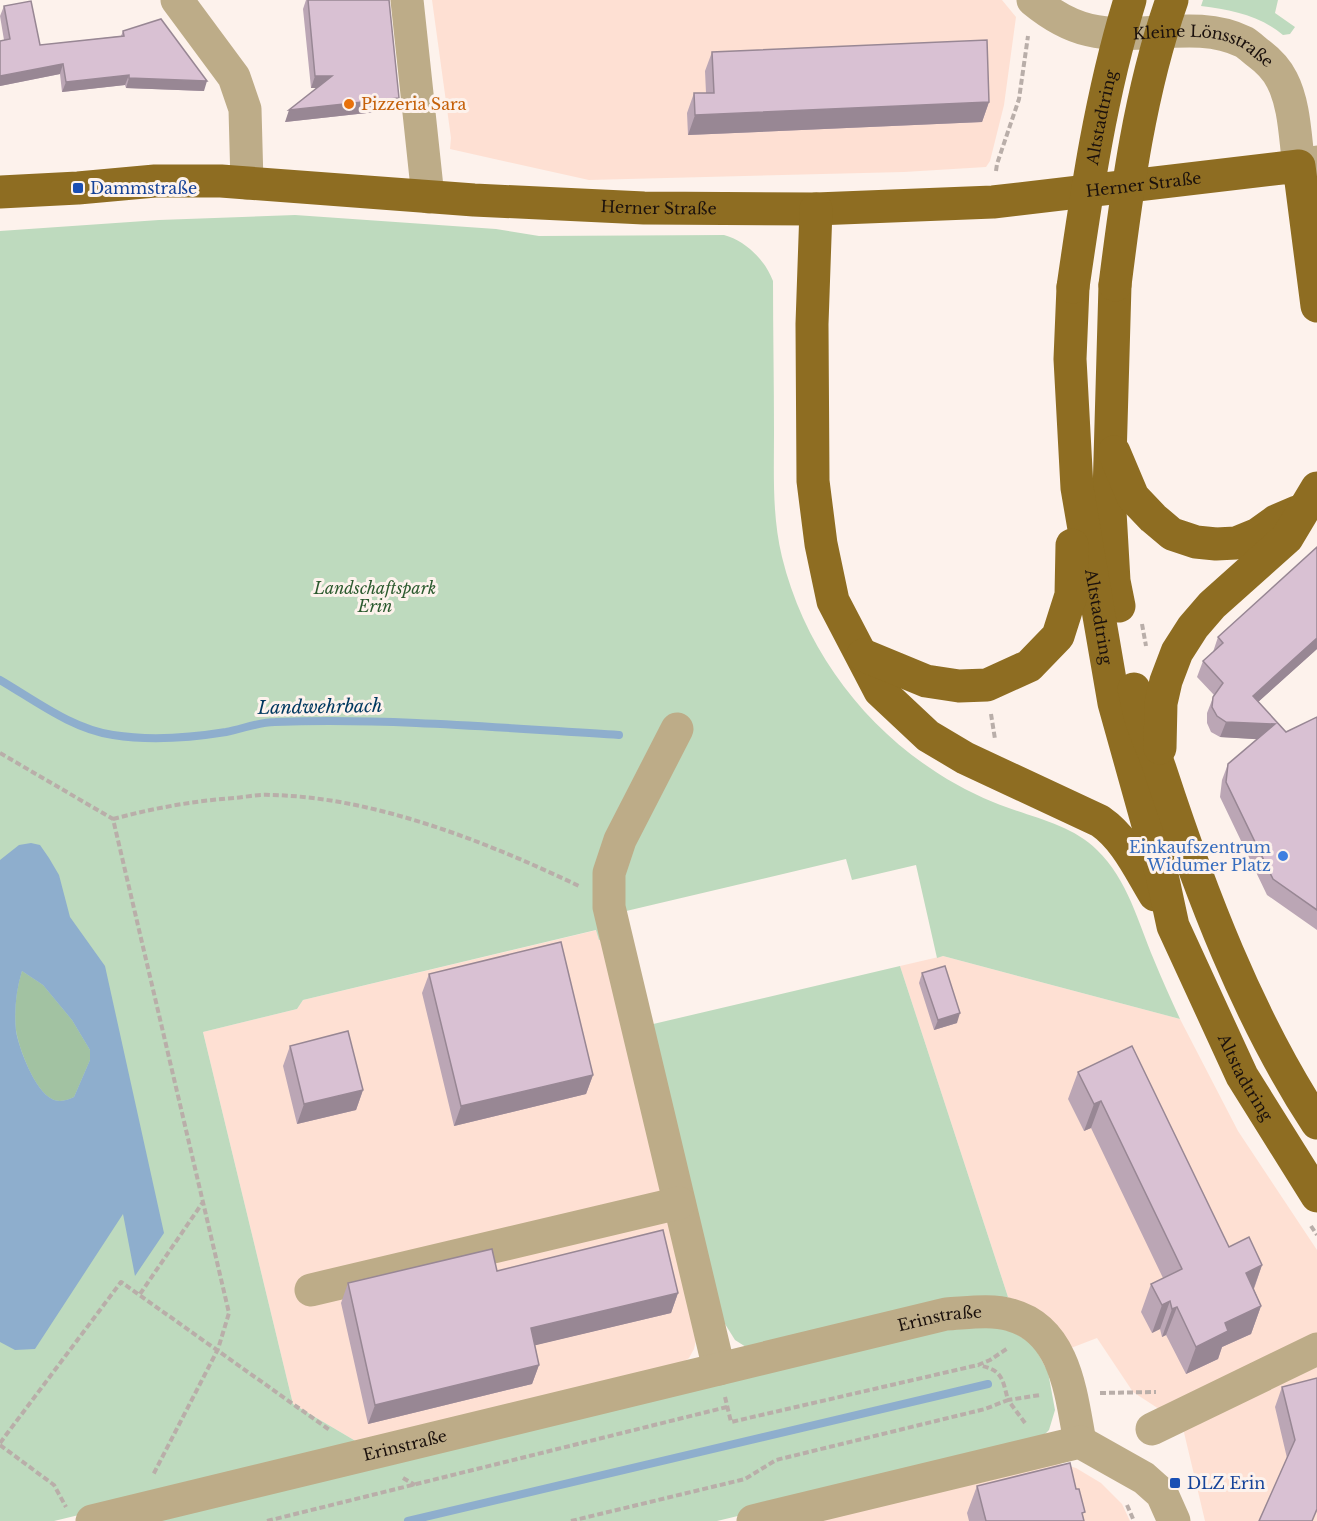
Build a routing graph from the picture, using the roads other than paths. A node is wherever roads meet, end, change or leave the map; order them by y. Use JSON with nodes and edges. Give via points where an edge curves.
{"nodes":[{"id":1,"x":177,"y":0,"type":"edge"},
{"id":2,"x":407,"y":0,"type":"edge"},
{"id":3,"x":1033,"y":0,"type":"edge"},
{"id":4,"x":1130,"y":0,"type":"edge"},
{"id":5,"x":1172,"y":0,"type":"edge"},
{"id":6,"x":1308,"y":164,"type":"edge"},
{"id":7,"x":247,"y":183,"type":"junction"},
{"id":8,"x":0,"y":192,"type":"edge"},
{"id":9,"x":428,"y":197,"type":"junction"},
{"id":10,"x":816,"y":209,"type":"junction"},
{"id":11,"x":1317,"y":306,"type":"edge"},
{"id":12,"x":1110,"y":443,"type":"junction"},
{"id":13,"x":1077,"y":488,"type":"junction"},
{"id":14,"x":1311,"y":498,"type":"edge"},
{"id":15,"x":863,"y":655,"type":"junction"},
{"id":16,"x":677,"y":729,"type":"dead end"},
{"id":17,"x":1159,"y":765,"type":"junction"},
{"id":18,"x":1173,"y":926,"type":"junction"},
{"id":19,"x":1317,"y":1123,"type":"edge"},
{"id":20,"x":1317,"y":1196,"type":"edge"},
{"id":21,"x":678,"y":1203,"type":"junction"},
{"id":22,"x":311,"y":1290,"type":"dead end"},
{"id":23,"x":1317,"y":1349,"type":"edge"},
{"id":24,"x":718,"y":1369,"type":"junction"},
{"id":25,"x":1165,"y":1392,"type":"road end"},
{"id":26,"x":1219,"y":1397,"type":"junction"},
{"id":27,"x":1152,"y":1429,"type":"dead end"},
{"id":28,"x":1080,"y":1442,"type":"junction"},
{"id":29,"x":80,"y":1516,"type":"edge"},
{"id":30,"x":753,"y":1521,"type":"edge"},
{"id":31,"x":1174,"y":1521,"type":"edge"}],
"edges":[{"from":1,"to":7,"type":"street","via":[[234,76],[245,109]]},
{"from":2,"to":9,"type":"street"},
{"from":3,"to":6,"type":"street","name":"Kleine Lönsstraße","via":[[1065,23],[1091,31],[1193,31],[1244,42],[1272,63],[1283,82]]},
{"from":4,"to":13,"type":"main road","name":"Altstadtring","bridge":true,"via":[[1095,140],[1073,287],[1070,359]]},
{"from":5,"to":12,"type":"main road","name":"Altstadtring","bridge":true,"via":[[1133,155],[1115,285]]},
{"from":6,"to":10,"type":"main road","name":"Herner Straße","via":[[993,202]]},
{"from":6,"to":11,"type":"main road"},
{"from":7,"to":8,"type":"main road","name":"Herner Straße","via":[[155,181]]},
{"from":7,"to":9,"type":"main road","name":"Herner Straße"},
{"from":9,"to":10,"type":"main road","name":"Herner Straße","via":[[644,208]]},
{"from":10,"to":15,"type":"main road","via":[[813,481],[833,601]]},
{"from":12,"to":14,"type":"main road","via":[[1133,497],[1172,534],[1196,542],[1236,543],[1258,534]]},
{"from":12,"to":17,"type":"main road","name":"Altstadtring","via":[[1114,581],[1140,713]]},
{"from":13,"to":15,"type":"main road","via":[[1071,595],[1058,636],[1029,666],[987,685],[958,686],[926,681]]},
{"from":13,"to":18,"type":"main road","name":"Altstadtring","via":[[1114,703]]},
{"from":14,"to":17,"type":"main road","via":[[1287,538],[1212,605],[1177,652],[1161,703]]},
{"from":15,"to":18,"type":"main road","via":[[880,691],[928,736],[1112,830],[1127,848]]},
{"from":16,"to":21,"type":"street","via":[[620,840],[609,873],[609,907]]},
{"from":17,"to":19,"type":"main road","name":"Altstadtring","via":[[1210,910],[1250,1000]]},
{"from":18,"to":20,"type":"main road","name":"Altstadtring","via":[[1242,1076]]},
{"from":21,"to":22,"type":"street"},
{"from":21,"to":24,"type":"street"},
{"from":23,"to":26,"type":"street"},
{"from":24,"to":28,"type":"street","name":"Erinstraße","via":[[946,1314],[1011,1314],[1039,1328],[1054,1347],[1065,1371]]},
{"from":24,"to":29,"type":"street","name":"Erinstraße","via":[[145,1508]]},
{"from":25,"to":26,"type":"street"},
{"from":26,"to":27,"type":"street"},
{"from":28,"to":30,"type":"street"},
{"from":28,"to":31,"type":"street","via":[[1144,1478],[1162,1494]]}]}
